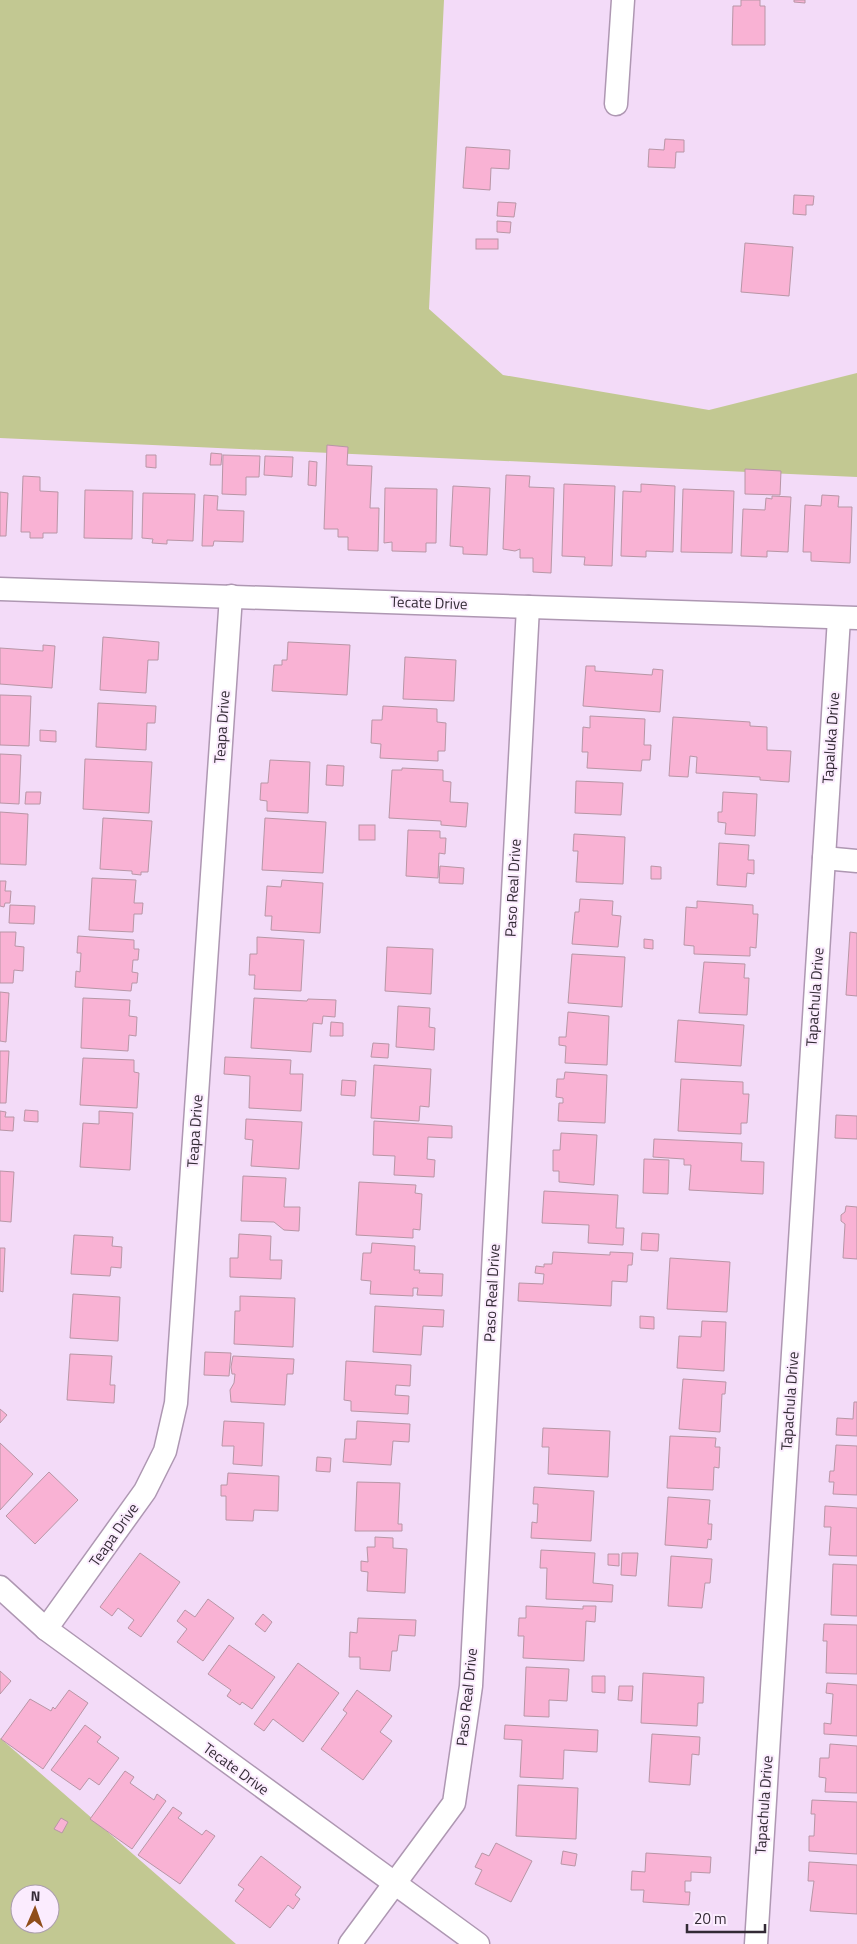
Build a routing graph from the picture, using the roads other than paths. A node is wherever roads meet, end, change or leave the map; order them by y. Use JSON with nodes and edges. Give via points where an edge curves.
{"nodes":[{"id":1,"x":623,"y":0,"type":"edge"},
{"id":2,"x":616,"y":104,"type":"dead end"},
{"id":3,"x":0,"y":589,"type":"edge"},
{"id":4,"x":231,"y":596,"type":"junction"},
{"id":5,"x":528,"y":607,"type":"junction"},
{"id":6,"x":848,"y":618,"type":"edge"},
{"id":7,"x":824,"y":858,"type":"junction"},
{"id":8,"x":857,"y":861,"type":"edge"},
{"id":9,"x":0,"y":1586,"type":"edge"},
{"id":10,"x":46,"y":1629,"type":"junction"},
{"id":11,"x":395,"y":1885,"type":"junction"},
{"id":12,"x":350,"y":1944,"type":"edge"},
{"id":13,"x":478,"y":1944,"type":"edge"},
{"id":14,"x":756,"y":1944,"type":"edge"}],
"edges":[{"from":1,"to":2,"type":"street"},
{"from":3,"to":4,"type":"street","name":"Tecate Drive"},
{"from":4,"to":5,"type":"street","name":"Tecate Drive"},
{"from":4,"to":10,"type":"street","name":"Teapa Drive","via":[[176,1403],[165,1451],[145,1491]]},
{"from":5,"to":6,"type":"street","name":"Tecate Drive"},
{"from":5,"to":11,"type":"street","name":"Paso Real Drive","via":[[470,1686],[454,1803]]},
{"from":6,"to":7,"type":"street","name":"Tapaluka Drive"},
{"from":7,"to":8,"type":"street"},
{"from":7,"to":14,"type":"street","name":"Tapachula Drive"},
{"from":9,"to":10,"type":"street","name":"Tecate Drive"},
{"from":10,"to":11,"type":"street","name":"Tecate Drive"},
{"from":11,"to":12,"type":"street","name":"Paso Real Drive"},
{"from":11,"to":13,"type":"street","name":"Tecate Drive"}]}
